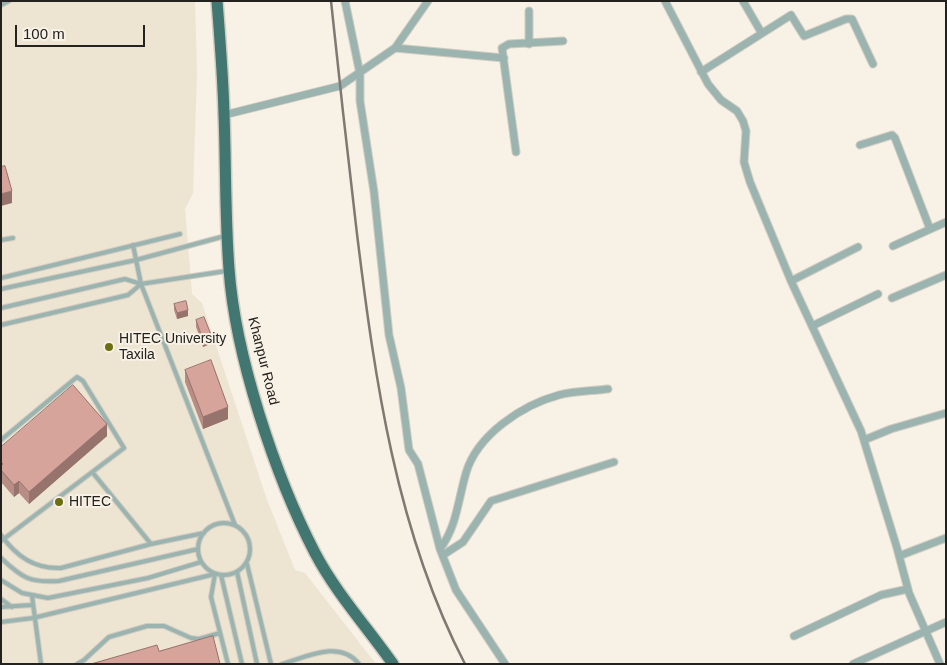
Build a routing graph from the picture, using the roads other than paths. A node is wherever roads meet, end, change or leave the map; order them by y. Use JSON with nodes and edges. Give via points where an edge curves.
{"nodes":[{"id":1,"x":8,"y":1,"type":"edge"},
{"id":2,"x":217,"y":1,"type":"edge"},
{"id":3,"x":346,"y":1,"type":"edge"},
{"id":4,"x":428,"y":1,"type":"edge"},
{"id":5,"x":665,"y":1,"type":"edge"},
{"id":6,"x":743,"y":1,"type":"edge"},
{"id":7,"x":1,"y":5,"type":"edge"},
{"id":8,"x":529,"y":11,"type":"dead end"},
{"id":9,"x":761,"y":32,"type":"junction"},
{"id":10,"x":563,"y":40,"type":"dead end"},
{"id":11,"x":529,"y":44,"type":"junction"},
{"id":12,"x":395,"y":48,"type":"junction"},
{"id":13,"x":504,"y":58,"type":"junction"},
{"id":14,"x":873,"y":64,"type":"dead end"},
{"id":15,"x":701,"y":72,"type":"junction"},
{"id":16,"x":360,"y":74,"type":"junction"},
{"id":17,"x":224,"y":115,"type":"junction"},
{"id":18,"x":860,"y":145,"type":"dead end"},
{"id":19,"x":516,"y":152,"type":"dead end"},
{"id":20,"x":946,"y":222,"type":"edge"},
{"id":21,"x":930,"y":230,"type":"junction"},
{"id":22,"x":180,"y":234,"type":"dead end"},
{"id":23,"x":228,"y":235,"type":"junction"},
{"id":24,"x":13,"y":238,"type":"dead end"},
{"id":25,"x":1,"y":240,"type":"edge"},
{"id":26,"x":134,"y":245,"type":"junction"},
{"id":27,"x":893,"y":246,"type":"dead end"},
{"id":28,"x":858,"y":247,"type":"dead end"},
{"id":29,"x":136,"y":260,"type":"junction"},
{"id":30,"x":229,"y":270,"type":"junction"},
{"id":31,"x":946,"y":275,"type":"edge"},
{"id":32,"x":1,"y":278,"type":"edge"},
{"id":33,"x":791,"y":281,"type":"junction"},
{"id":34,"x":141,"y":284,"type":"junction"},
{"id":35,"x":1,"y":289,"type":"edge"},
{"id":36,"x":878,"y":294,"type":"dead end"},
{"id":37,"x":892,"y":298,"type":"dead end"},
{"id":38,"x":1,"y":308,"type":"edge"},
{"id":39,"x":1,"y":325,"type":"edge"},
{"id":40,"x":812,"y":326,"type":"junction"},
{"id":41,"x":608,"y":389,"type":"dead end"},
{"id":42,"x":946,"y":413,"type":"edge"},
{"id":43,"x":1,"y":440,"type":"edge"},
{"id":44,"x":864,"y":440,"type":"junction"},
{"id":45,"x":614,"y":462,"type":"dead end"},
{"id":46,"x":94,"y":472,"type":"junction"},
{"id":47,"x":234,"y":525,"type":"junction"},
{"id":48,"x":204,"y":534,"type":"junction"},
{"id":49,"x":2,"y":538,"type":"edge"},
{"id":50,"x":946,"y":538,"type":"edge"},
{"id":51,"x":151,"y":544,"type":"junction"},
{"id":52,"x":198,"y":550,"type":"junction"},
{"id":53,"x":442,"y":552,"type":"junction"},
{"id":54,"x":899,"y":556,"type":"junction"},
{"id":55,"x":1,"y":558,"type":"edge"},
{"id":56,"x":201,"y":562,"type":"junction"},
{"id":57,"x":247,"y":563,"type":"junction"},
{"id":58,"x":237,"y":572,"type":"junction"},
{"id":59,"x":214,"y":574,"type":"junction"},
{"id":60,"x":221,"y":576,"type":"junction"},
{"id":61,"x":1,"y":580,"type":"edge"},
{"id":62,"x":908,"y":589,"type":"junction"},
{"id":63,"x":32,"y":596,"type":"junction"},
{"id":64,"x":1,"y":599,"type":"edge"},
{"id":65,"x":32,"y":605,"type":"junction"},
{"id":66,"x":1,"y":607,"type":"edge"},
{"id":67,"x":12,"y":607,"type":"junction"},
{"id":68,"x":33,"y":618,"type":"junction"},
{"id":69,"x":1,"y":622,"type":"edge"},
{"id":70,"x":946,"y":622,"type":"edge"},
{"id":71,"x":925,"y":631,"type":"junction"},
{"id":72,"x":220,"y":633,"type":"junction"},
{"id":73,"x":794,"y":636,"type":"dead end"},
{"id":74,"x":41,"y":664,"type":"edge"},
{"id":75,"x":77,"y":664,"type":"edge"},
{"id":76,"x":228,"y":664,"type":"edge"},
{"id":77,"x":242,"y":664,"type":"edge"},
{"id":78,"x":257,"y":664,"type":"edge"},
{"id":79,"x":271,"y":664,"type":"edge"},
{"id":80,"x":283,"y":664,"type":"edge"},
{"id":81,"x":359,"y":664,"type":"edge"},
{"id":82,"x":393,"y":664,"type":"edge"},
{"id":83,"x":504,"y":664,"type":"edge"},
{"id":84,"x":853,"y":664,"type":"edge"},
{"id":85,"x":940,"y":664,"type":"edge"}],
"edges":[{"from":1,"to":7,"type":"lane"},
{"from":2,"to":17,"type":"highway","name":"Khanpur Road"},
{"from":3,"to":16,"type":"street"},
{"from":4,"to":12,"type":"street"},
{"from":5,"to":15,"type":"street"},
{"from":6,"to":9,"type":"street"},
{"from":8,"to":11,"type":"street"},
{"from":9,"to":14,"type":"street","via":[[791,15],[804,36],[852,19]]},
{"from":9,"to":15,"type":"street"},
{"from":10,"to":11,"type":"street"},
{"from":11,"to":13,"type":"street","via":[[503,46]]},
{"from":12,"to":13,"type":"street"},
{"from":12,"to":16,"type":"street"},
{"from":13,"to":19,"type":"street"},
{"from":15,"to":33,"type":"street","via":[[720,100],[737,111],[743,121],[746,131],[744,162]]},
{"from":16,"to":17,"type":"street","via":[[340,86]]},
{"from":16,"to":53,"type":"street","via":[[360,101],[374,192],[389,335],[409,450],[418,464]]},
{"from":17,"to":23,"type":"highway","name":"Khanpur Road"},
{"from":18,"to":21,"type":"street","via":[[892,135],[895,138]]},
{"from":20,"to":21,"type":"street"},
{"from":21,"to":27,"type":"street"},
{"from":22,"to":26,"type":"lane"},
{"from":23,"to":29,"type":"lane"},
{"from":23,"to":30,"type":"highway","name":"Khanpur Road"},
{"from":24,"to":25,"type":"lane"},
{"from":26,"to":29,"type":"lane"},
{"from":26,"to":32,"type":"lane"},
{"from":28,"to":33,"type":"street"},
{"from":29,"to":34,"type":"lane"},
{"from":29,"to":35,"type":"lane"},
{"from":30,"to":34,"type":"lane"},
{"from":30,"to":82,"type":"highway","name":"Khanpur Road","via":[[240,341],[267,434],[293,504],[324,569]]},
{"from":31,"to":37,"type":"street"},
{"from":33,"to":40,"type":"street"},
{"from":34,"to":38,"type":"lane","via":[[125,279]]},
{"from":34,"to":39,"type":"lane","via":[[128,295]]},
{"from":34,"to":47,"type":"lane"},
{"from":36,"to":40,"type":"street"},
{"from":40,"to":44,"type":"street"},
{"from":41,"to":53,"type":"street","via":[[560,394],[540,402],[501,426],[481,444],[466,472],[450,536]]},
{"from":42,"to":44,"type":"street"},
{"from":43,"to":46,"type":"lane","via":[[77,377],[84,381],[124,448]]},
{"from":44,"to":54,"type":"street"},
{"from":45,"to":53,"type":"street","via":[[491,501],[464,542]]},
{"from":46,"to":49,"type":"lane"},
{"from":46,"to":51,"type":"lane"},
{"from":47,"to":48,"type":"lane","via":[[214,525]]},
{"from":47,"to":57,"type":"lane","via":[[249,539],[251,553]]},
{"from":48,"to":51,"type":"lane"},
{"from":48,"to":52,"type":"lane"},
{"from":49,"to":51,"type":"lane","via":[[24,560],[46,568],[61,568]]},
{"from":50,"to":54,"type":"street"},
{"from":52,"to":55,"type":"lane","via":[[42,582],[29,580]]},
{"from":52,"to":56,"type":"lane"},
{"from":53,"to":83,"type":"street","via":[[456,590]]},
{"from":54,"to":62,"type":"street"},
{"from":56,"to":59,"type":"lane"},
{"from":56,"to":63,"type":"lane","via":[[148,578],[69,595]]},
{"from":57,"to":58,"type":"lane"},
{"from":57,"to":79,"type":"lane"},
{"from":58,"to":60,"type":"lane"},
{"from":58,"to":78,"type":"lane"},
{"from":59,"to":60,"type":"lane"},
{"from":59,"to":68,"type":"lane"},
{"from":59,"to":72,"type":"lane","via":[[211,597]]},
{"from":60,"to":77,"type":"lane"},
{"from":61,"to":63,"type":"lane"},
{"from":62,"to":71,"type":"street"},
{"from":62,"to":73,"type":"street","via":[[881,595]]},
{"from":63,"to":65,"type":"lane"},
{"from":64,"to":67,"type":"lane"},
{"from":65,"to":67,"type":"lane"},
{"from":65,"to":68,"type":"lane"},
{"from":66,"to":67,"type":"lane"},
{"from":68,"to":69,"type":"lane"},
{"from":68,"to":74,"type":"lane"},
{"from":70,"to":71,"type":"street"},
{"from":71,"to":84,"type":"street"},
{"from":71,"to":85,"type":"street"},
{"from":72,"to":75,"type":"lane","via":[[199,639],[164,626],[147,626],[109,637]]},
{"from":72,"to":76,"type":"lane"},
{"from":80,"to":81,"type":"lane","via":[[326,651],[339,651]]}]}
